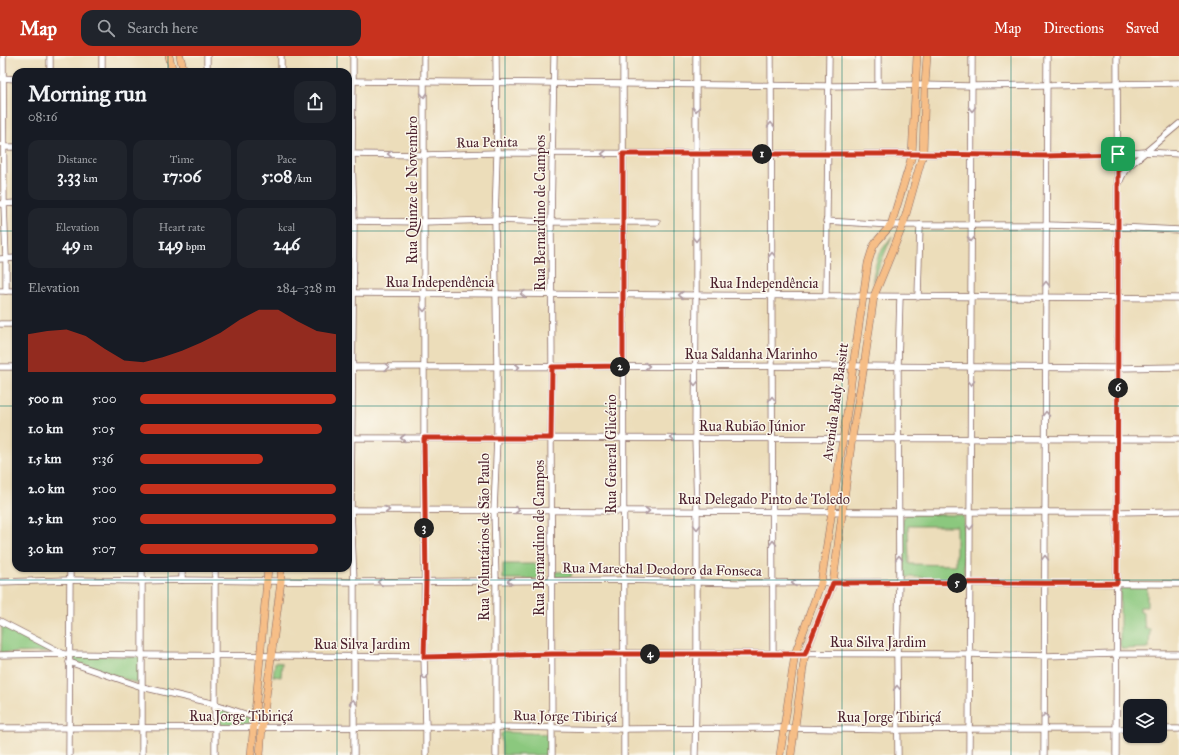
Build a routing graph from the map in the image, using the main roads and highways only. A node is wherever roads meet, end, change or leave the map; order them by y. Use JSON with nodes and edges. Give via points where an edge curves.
{"nodes":[{"id":1,"x":169,"y":56,"type":"edge"},
{"id":2,"x":180,"y":56,"type":"edge"},
{"id":3,"x":917,"y":56,"type":"edge"},
{"id":4,"x":927,"y":56,"type":"edge"},
{"id":5,"x":172,"y":68,"type":"edge"},
{"id":6,"x":183,"y":68,"type":"edge"},
{"id":7,"x":268,"y":572,"type":"edge"},
{"id":8,"x":281,"y":572,"type":"edge"},
{"id":9,"x":250,"y":755,"type":"edge"},
{"id":10,"x":260,"y":755,"type":"edge"},
{"id":11,"x":780,"y":755,"type":"edge"},
{"id":12,"x":791,"y":755,"type":"edge"}],
"edges":[{"from":1,"to":5,"type":"main road"},
{"from":2,"to":6,"type":"main road"},
{"from":3,"to":11,"type":"main road","name":"Avenida Bady Bassitt","via":[[912,155],[891,225],[877,241],[868,263],[821,583],[795,654]]},
{"from":4,"to":12,"type":"main road","name":"Avenida Bady Bassitt","via":[[923,154],[903,225],[874,296],[833,583],[805,654]]},
{"from":7,"to":9,"type":"main road"},
{"from":8,"to":10,"type":"main road"}]}
